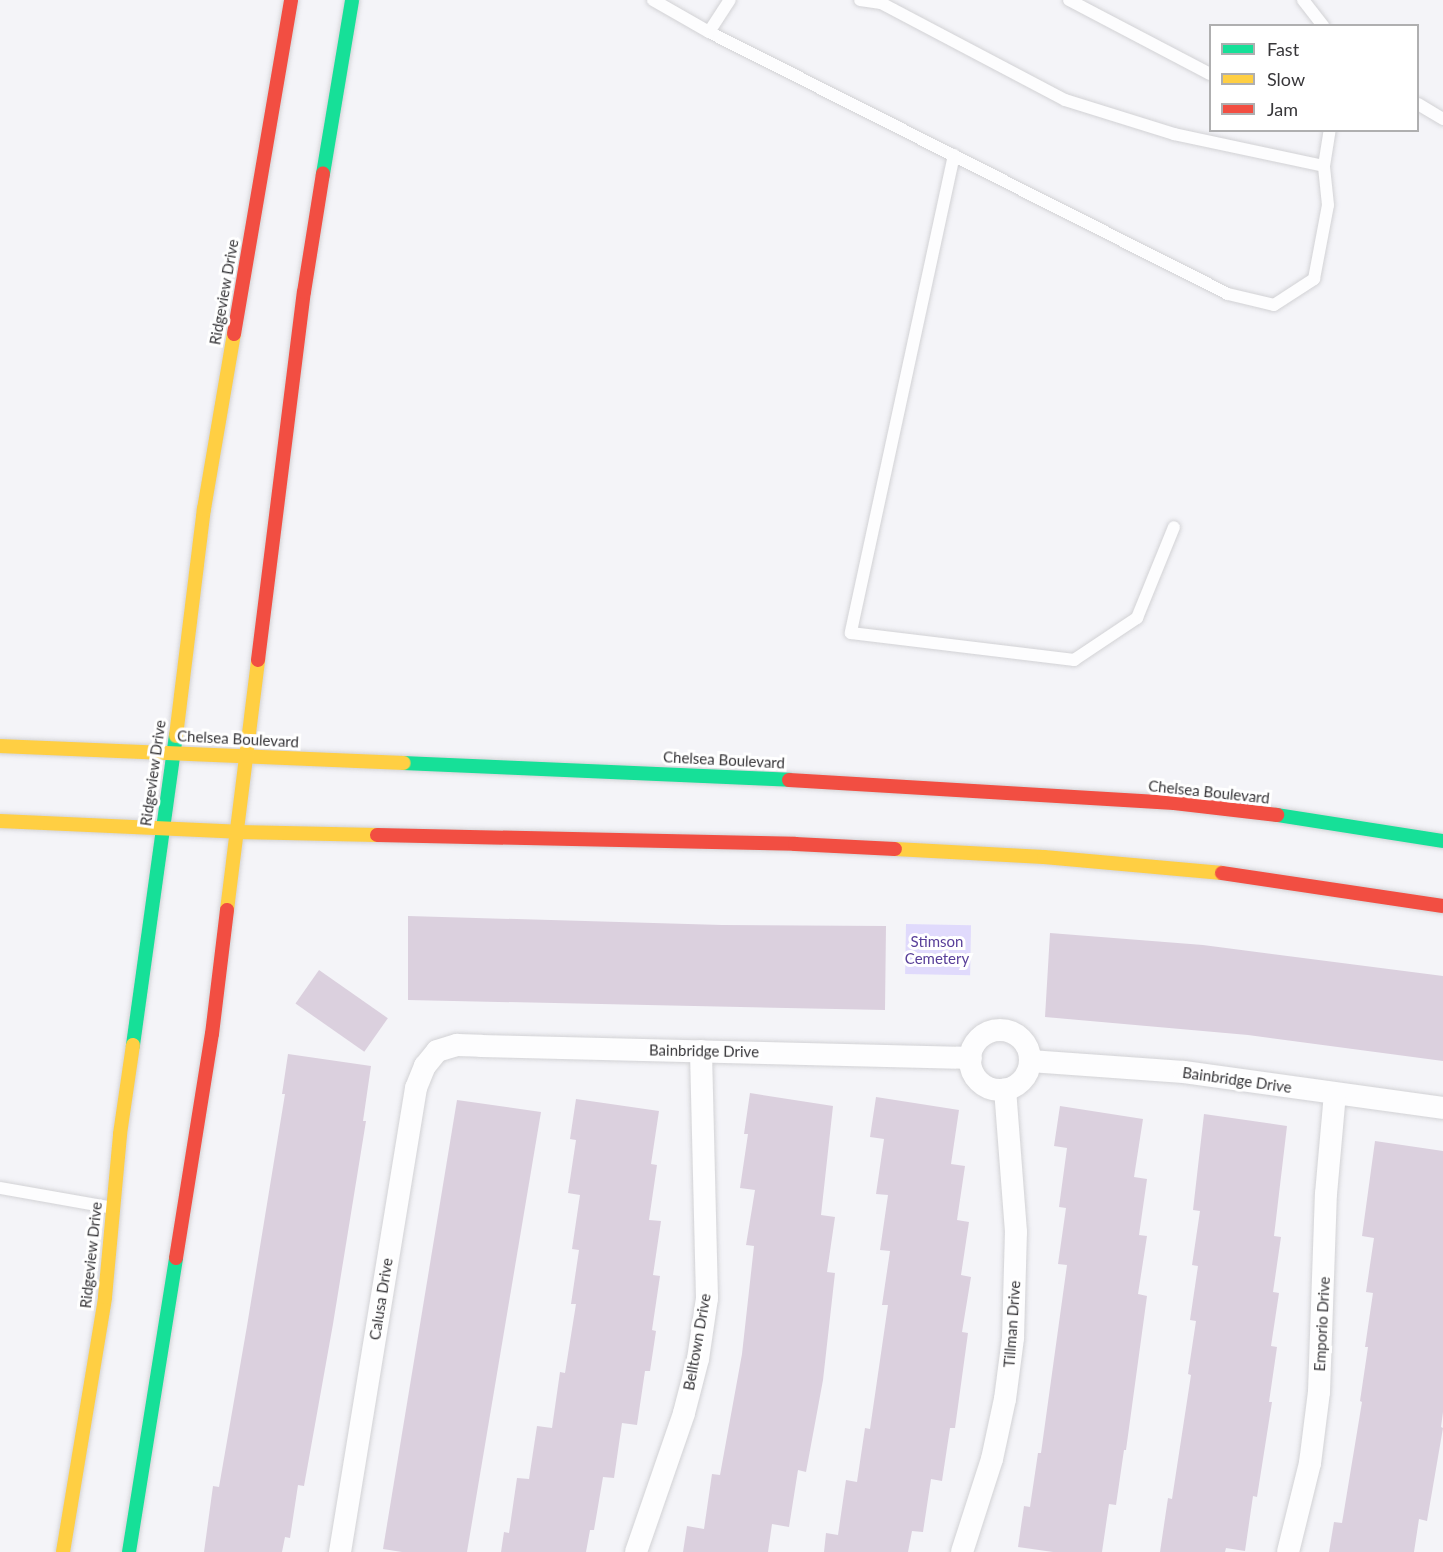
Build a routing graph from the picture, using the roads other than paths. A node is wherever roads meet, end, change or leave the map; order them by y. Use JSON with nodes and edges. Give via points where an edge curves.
{"nodes":[{"id":1,"x":291,"y":0,"type":"edge"},
{"id":2,"x":352,"y":0,"type":"edge"},
{"id":3,"x":653,"y":0,"type":"edge"},
{"id":4,"x":730,"y":0,"type":"edge"},
{"id":5,"x":860,"y":0,"type":"edge"},
{"id":6,"x":1069,"y":0,"type":"edge"},
{"id":7,"x":1304,"y":0,"type":"edge"},
{"id":8,"x":1322,"y":24,"type":"edge"},
{"id":9,"x":710,"y":32,"type":"junction"},
{"id":10,"x":1209,"y":73,"type":"edge"},
{"id":11,"x":1419,"y":105,"type":"edge"},
{"id":12,"x":1443,"y":119,"type":"edge"},
{"id":13,"x":1328,"y":132,"type":"edge"},
{"id":14,"x":954,"y":154,"type":"junction"},
{"id":15,"x":1324,"y":166,"type":"junction"},
{"id":16,"x":1174,"y":527,"type":"dead end"},
{"id":17,"x":0,"y":746,"type":"edge"},
{"id":18,"x":174,"y":752,"type":"junction"},
{"id":19,"x":247,"y":755,"type":"junction"},
{"id":20,"x":0,"y":821,"type":"edge"},
{"id":21,"x":161,"y":829,"type":"junction"},
{"id":22,"x":238,"y":832,"type":"junction"},
{"id":23,"x":1443,"y":841,"type":"edge"},
{"id":24,"x":1443,"y":906,"type":"edge"},
{"id":25,"x":437,"y":1051,"type":"joint"},
{"id":26,"x":701,"y":1051,"type":"junction"},
{"id":27,"x":971,"y":1058,"type":"junction"},
{"id":28,"x":1030,"y":1061,"type":"junction"},
{"id":29,"x":1005,"y":1089,"type":"junction"},
{"id":30,"x":1335,"y":1093,"type":"junction"},
{"id":31,"x":1443,"y":1108,"type":"edge"},
{"id":32,"x":0,"y":1188,"type":"edge"},
{"id":33,"x":113,"y":1208,"type":"junction"},
{"id":34,"x":63,"y":1552,"type":"edge"},
{"id":35,"x":129,"y":1552,"type":"edge"},
{"id":36,"x":340,"y":1552,"type":"edge"},
{"id":37,"x":636,"y":1552,"type":"edge"},
{"id":38,"x":963,"y":1552,"type":"edge"},
{"id":39,"x":1288,"y":1552,"type":"edge"}],
"edges":[{"from":1,"to":18,"type":"main road","name":"Ridgeview Drive","via":[[204,509]]},
{"from":2,"to":19,"type":"main road","via":[[304,292]]},
{"from":3,"to":9,"type":"lane"},
{"from":4,"to":9,"type":"lane"},
{"from":5,"to":15,"type":"lane","via":[[881,3],[1065,100],[1174,134]]},
{"from":6,"to":10,"type":"lane"},
{"from":7,"to":8,"type":"lane"},
{"from":9,"to":14,"type":"lane"},
{"from":11,"to":12,"type":"lane"},
{"from":13,"to":15,"type":"lane"},
{"from":14,"to":15,"type":"lane","via":[[1228,294],[1274,305],[1314,279],[1328,206]]},
{"from":14,"to":16,"type":"lane","via":[[851,633],[1074,660],[1137,618]]},
{"from":17,"to":18,"type":"main road","name":"Chelsea Boulevard"},
{"from":18,"to":19,"type":"main road","name":"Chelsea Boulevard"},
{"from":18,"to":21,"type":"main road","name":"Ridgeview Drive"},
{"from":19,"to":22,"type":"main road"},
{"from":19,"to":23,"type":"main road","name":"Chelsea Boulevard","via":[[729,776],[1174,803]]},
{"from":20,"to":21,"type":"main road"},
{"from":21,"to":22,"type":"main road"},
{"from":21,"to":33,"type":"main road","name":"Ridgeview Drive"},
{"from":22,"to":24,"type":"main road","via":[[728,842],[1044,857],[1204,870]]},
{"from":22,"to":35,"type":"main road","via":[[210,1045]]},
{"from":25,"to":26,"type":"street","name":"Bainbridge Drive","via":[[457,1046]]},
{"from":25,"to":36,"type":"street","name":"Calusa Drive","via":[[425,1066],[416,1088]]},
{"from":26,"to":27,"type":"street","name":"Bainbridge Drive"},
{"from":26,"to":37,"type":"street","name":"Belltown Drive","via":[[707,1298],[698,1359],[684,1413]]},
{"from":27,"to":28,"type":"street","via":[[973,1049],[986,1034],[1005,1031],[1022,1040]]},
{"from":27,"to":29,"type":"street","via":[[982,1084]]},
{"from":28,"to":29,"type":"street","via":[[1026,1076]]},
{"from":28,"to":30,"type":"street","name":"Bainbridge Drive","via":[[1184,1072]]},
{"from":29,"to":38,"type":"street","name":"Tillman Drive","via":[[1016,1232],[1013,1338],[992,1459]]},
{"from":30,"to":31,"type":"street","name":"Bainbridge Drive"},
{"from":30,"to":39,"type":"street","name":"Emporio Drive","via":[[1326,1194],[1319,1392],[1310,1463]]},
{"from":32,"to":33,"type":"lane"},
{"from":33,"to":34,"type":"main road","name":"Ridgeview Drive","via":[[105,1297]]}]}
